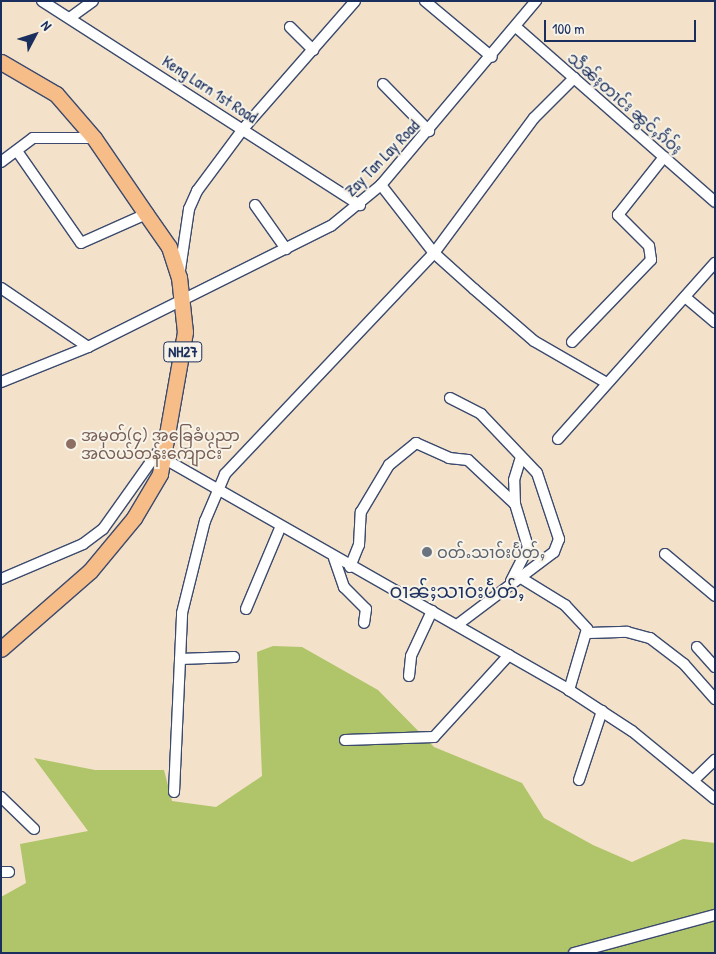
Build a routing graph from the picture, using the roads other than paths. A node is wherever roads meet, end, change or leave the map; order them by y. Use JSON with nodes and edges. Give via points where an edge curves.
{"nodes":[{"id":1,"x":42,"y":1,"type":"edge"},
{"id":2,"x":93,"y":1,"type":"edge"},
{"id":3,"x":355,"y":1,"type":"edge"},
{"id":4,"x":425,"y":1,"type":"edge"},
{"id":5,"x":536,"y":1,"type":"edge"},
{"id":6,"x":71,"y":17,"type":"junction"},
{"id":7,"x":290,"y":27,"type":"dead end"},
{"id":8,"x":516,"y":27,"type":"junction"},
{"id":9,"x":313,"y":50,"type":"junction"},
{"id":10,"x":492,"y":57,"type":"junction"},
{"id":11,"x":1,"y":62,"type":"edge"},
{"id":12,"x":574,"y":78,"type":"junction"},
{"id":13,"x":383,"y":84,"type":"dead end"},
{"id":14,"x":243,"y":128,"type":"junction"},
{"id":15,"x":430,"y":131,"type":"junction"},
{"id":16,"x":94,"y":138,"type":"junction"},
{"id":17,"x":17,"y":151,"type":"junction"},
{"id":18,"x":664,"y":157,"type":"junction"},
{"id":19,"x":1,"y":162,"type":"edge"},
{"id":20,"x":381,"y":185,"type":"junction"},
{"id":21,"x":715,"y":202,"type":"edge"},
{"id":22,"x":255,"y":205,"type":"dead end"},
{"id":23,"x":360,"y":205,"type":"junction"},
{"id":24,"x":146,"y":214,"type":"junction"},
{"id":25,"x":286,"y":248,"type":"junction"},
{"id":26,"x":434,"y":253,"type":"junction"},
{"id":27,"x":715,"y":263,"type":"edge"},
{"id":28,"x":179,"y":278,"type":"junction"},
{"id":29,"x":1,"y":288,"type":"edge"},
{"id":30,"x":686,"y":297,"type":"junction"},
{"id":31,"x":183,"y":299,"type":"junction"},
{"id":32,"x":715,"y":322,"type":"edge"},
{"id":33,"x":572,"y":342,"type":"dead end"},
{"id":34,"x":88,"y":347,"type":"junction"},
{"id":35,"x":1,"y":382,"type":"edge"},
{"id":36,"x":605,"y":382,"type":"junction"},
{"id":37,"x":450,"y":398,"type":"dead end"},
{"id":38,"x":167,"y":439,"type":"junction"},
{"id":39,"x":558,"y":439,"type":"dead end"},
{"id":40,"x":521,"y":457,"type":"junction"},
{"id":41,"x":163,"y":458,"type":"junction"},
{"id":42,"x":216,"y":492,"type":"junction"},
{"id":43,"x":515,"y":504,"type":"junction"},
{"id":44,"x":280,"y":528,"type":"junction"},
{"id":45,"x":666,"y":554,"type":"dead end"},
{"id":46,"x":334,"y":558,"type":"junction"},
{"id":47,"x":350,"y":567,"type":"junction"},
{"id":48,"x":521,"y":578,"type":"junction"},
{"id":49,"x":1,"y":579,"type":"edge"},
{"id":50,"x":501,"y":593,"type":"junction"},
{"id":51,"x":715,"y":596,"type":"edge"},
{"id":52,"x":246,"y":609,"type":"dead end"},
{"id":53,"x":432,"y":611,"type":"junction"},
{"id":54,"x":364,"y":623,"type":"dead end"},
{"id":55,"x":457,"y":625,"type":"junction"},
{"id":56,"x":589,"y":634,"type":"junction"},
{"id":57,"x":697,"y":647,"type":"dead end"},
{"id":58,"x":1,"y":649,"type":"edge"},
{"id":59,"x":509,"y":655,"type":"junction"},
{"id":60,"x":234,"y":657,"type":"dead end"},
{"id":61,"x":180,"y":658,"type":"junction"},
{"id":62,"x":715,"y":667,"type":"edge"},
{"id":63,"x":409,"y":676,"type":"dead end"},
{"id":64,"x":569,"y":690,"type":"junction"},
{"id":65,"x":715,"y":698,"type":"edge"},
{"id":66,"x":602,"y":711,"type":"junction"},
{"id":67,"x":345,"y":740,"type":"dead end"},
{"id":68,"x":715,"y":760,"type":"edge"},
{"id":69,"x":579,"y":780,"type":"dead end"},
{"id":70,"x":694,"y":780,"type":"junction"},
{"id":71,"x":174,"y":792,"type":"dead end"},
{"id":72,"x":1,"y":797,"type":"edge"},
{"id":73,"x":715,"y":799,"type":"edge"},
{"id":74,"x":34,"y":829,"type":"dead end"},
{"id":75,"x":715,"y":916,"type":"edge"},
{"id":76,"x":574,"y":953,"type":"edge"}],
"edges":[{"from":1,"to":6,"type":"street","name":"Keng Larn 1st Road"},
{"from":2,"to":6,"type":"street"},
{"from":3,"to":9,"type":"street"},
{"from":4,"to":10,"type":"street"},
{"from":5,"to":8,"type":"street","name":"Zay Tan Lay Road"},
{"from":6,"to":14,"type":"street","name":"Keng Larn 1st Road"},
{"from":7,"to":9,"type":"street"},
{"from":8,"to":10,"type":"street","name":"Zay Tan Lay Road"},
{"from":8,"to":12,"type":"street","name":"သဵၼ်ႈတၢင်း ၼွင်ႇၵႅဝ်ႈ"},
{"from":9,"to":14,"type":"street"},
{"from":10,"to":15,"type":"street","name":"Zay Tan Lay Road"},
{"from":11,"to":16,"type":"highway","number":"NH27","via":[[49,88]]},
{"from":12,"to":18,"type":"street","name":"သဵၼ်ႈတၢင်း ၼွင်ႇၵႅဝ်ႈ"},
{"from":12,"to":26,"type":"street","via":[[534,118]]},
{"from":13,"to":15,"type":"street"},
{"from":14,"to":23,"type":"street","name":"Keng Larn 1st Road"},
{"from":14,"to":28,"type":"street","via":[[189,209]]},
{"from":15,"to":20,"type":"street","name":"Zay Tan Lay Road"},
{"from":16,"to":17,"type":"street","via":[[44,136]]},
{"from":16,"to":24,"type":"highway","number":"NH27"},
{"from":17,"to":19,"type":"street"},
{"from":17,"to":24,"type":"street","via":[[80,243]]},
{"from":18,"to":21,"type":"street","name":"သဵၼ်ႈတၢင်း ၼွင်ႇၵႅဝ်ႈ"},
{"from":18,"to":33,"type":"street","via":[[618,215],[649,246],[651,260]]},
{"from":20,"to":23,"type":"street","name":"Zay Tan Lay Road"},
{"from":20,"to":26,"type":"street"},
{"from":22,"to":25,"type":"street"},
{"from":23,"to":25,"type":"street","name":"Zay Tan Lay Road","via":[[331,226]]},
{"from":24,"to":28,"type":"highway","number":"NH27","via":[[169,247]]},
{"from":25,"to":31,"type":"street","name":"Zay Tan Lay Road"},
{"from":26,"to":36,"type":"street","via":[[534,341]]},
{"from":26,"to":42,"type":"street","via":[[235,461]]},
{"from":27,"to":30,"type":"street"},
{"from":28,"to":31,"type":"highway","number":"NH27"},
{"from":29,"to":34,"type":"street"},
{"from":30,"to":32,"type":"street"},
{"from":30,"to":36,"type":"street"},
{"from":31,"to":34,"type":"street","name":"Zay Tan Lay Road"},
{"from":31,"to":38,"type":"highway","number":"NH27","via":[[185,332]]},
{"from":34,"to":35,"type":"street","name":"Zay Tan Lay Road"},
{"from":36,"to":39,"type":"street"},
{"from":37,"to":40,"type":"street","via":[[481,414]]},
{"from":38,"to":41,"type":"highway","number":"NH27"},
{"from":38,"to":49,"type":"street","via":[[103,529],[83,544]]},
{"from":40,"to":43,"type":"street","via":[[514,480]]},
{"from":40,"to":48,"type":"street","via":[[540,479],[559,539],[554,552]]},
{"from":41,"to":42,"type":"street"},
{"from":41,"to":58,"type":"highway","number":"NH27","via":[[160,474],[134,518],[90,571]]},
{"from":42,"to":44,"type":"street"},
{"from":42,"to":61,"type":"street","via":[[188,580]]},
{"from":43,"to":47,"type":"street","via":[[468,460],[449,458],[416,443],[389,465],[361,512],[360,545]]},
{"from":43,"to":50,"type":"street","via":[[528,547],[517,574]]},
{"from":44,"to":46,"type":"street"},
{"from":44,"to":52,"type":"street"},
{"from":45,"to":51,"type":"street"},
{"from":46,"to":47,"type":"street"},
{"from":46,"to":54,"type":"street","via":[[344,587],[366,609]]},
{"from":47,"to":53,"type":"street"},
{"from":48,"to":50,"type":"street"},
{"from":48,"to":56,"type":"street","via":[[565,605]]},
{"from":50,"to":55,"type":"street"},
{"from":53,"to":55,"type":"street"},
{"from":53,"to":63,"type":"street","via":[[411,656]]},
{"from":55,"to":59,"type":"street"},
{"from":56,"to":64,"type":"street"},
{"from":56,"to":65,"type":"street","via":[[627,632],[650,638],[684,664]]},
{"from":57,"to":62,"type":"street"},
{"from":59,"to":64,"type":"street"},
{"from":59,"to":67,"type":"street","via":[[434,737]]},
{"from":60,"to":61,"type":"street"},
{"from":61,"to":71,"type":"street"},
{"from":64,"to":66,"type":"street"},
{"from":66,"to":69,"type":"street"},
{"from":66,"to":70,"type":"street"},
{"from":68,"to":70,"type":"street"},
{"from":70,"to":73,"type":"street"},
{"from":72,"to":74,"type":"street"},
{"from":75,"to":76,"type":"street"}]}
